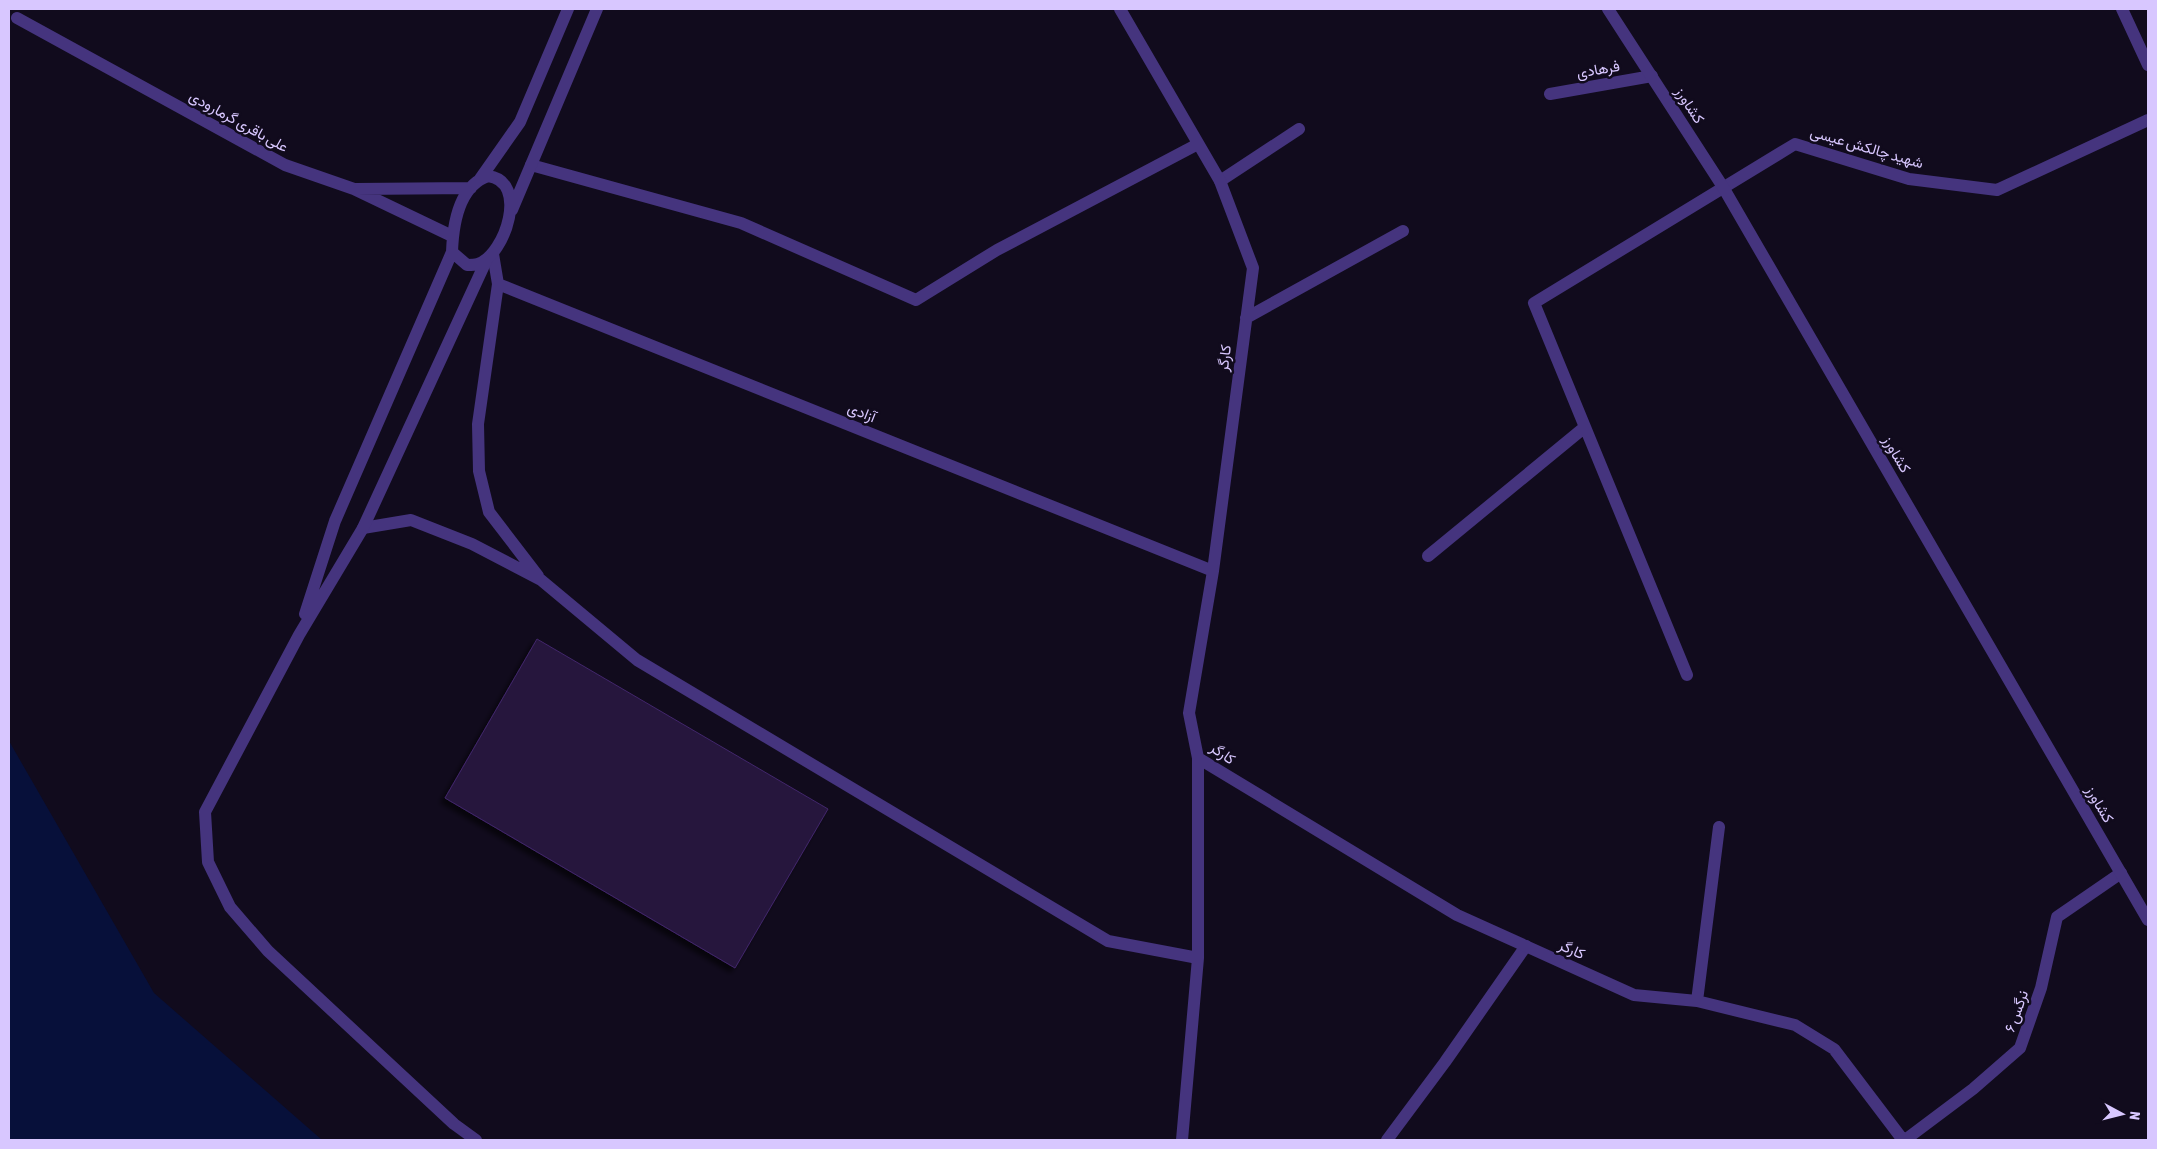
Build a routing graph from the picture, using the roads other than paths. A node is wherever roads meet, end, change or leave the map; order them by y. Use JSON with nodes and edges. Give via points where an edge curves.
{"nodes":[{"id":1,"x":568,"y":9,"type":"edge"},
{"id":2,"x":597,"y":9,"type":"edge"},
{"id":3,"x":1120,"y":9,"type":"edge"},
{"id":4,"x":1608,"y":9,"type":"edge"},
{"id":5,"x":2122,"y":9,"type":"edge"},
{"id":6,"x":17,"y":18,"type":"dead end"},
{"id":7,"x":2148,"y":65,"type":"edge"},
{"id":8,"x":1652,"y":76,"type":"junction"},
{"id":9,"x":1550,"y":94,"type":"dead end"},
{"id":10,"x":2148,"y":120,"type":"edge"},
{"id":11,"x":1299,"y":129,"type":"dead end"},
{"id":12,"x":1198,"y":144,"type":"junction"},
{"id":13,"x":531,"y":165,"type":"junction"},
{"id":14,"x":1220,"y":181,"type":"junction"},
{"id":15,"x":475,"y":184,"type":"junction"},
{"id":16,"x":1723,"y":186,"type":"junction"},
{"id":17,"x":354,"y":189,"type":"junction"},
{"id":18,"x":509,"y":216,"type":"junction"},
{"id":19,"x":1403,"y":231,"type":"dead end"},
{"id":20,"x":452,"y":236,"type":"junction"},
{"id":21,"x":452,"y":252,"type":"junction"},
{"id":22,"x":490,"y":256,"type":"junction"},
{"id":23,"x":498,"y":284,"type":"junction"},
{"id":24,"x":1246,"y":318,"type":"junction"},
{"id":25,"x":1585,"y":427,"type":"junction"},
{"id":26,"x":362,"y":528,"type":"junction"},
{"id":27,"x":1428,"y":556,"type":"dead end"},
{"id":28,"x":1213,"y":571,"type":"junction"},
{"id":29,"x":541,"y":580,"type":"junction"},
{"id":30,"x":299,"y":635,"type":"junction"},
{"id":31,"x":1687,"y":675,"type":"dead end"},
{"id":32,"x":1198,"y":758,"type":"junction"},
{"id":33,"x":1719,"y":827,"type":"dead end"},
{"id":34,"x":2121,"y":873,"type":"junction"},
{"id":35,"x":2148,"y":920,"type":"edge"},
{"id":36,"x":1526,"y":946,"type":"junction"},
{"id":37,"x":1198,"y":958,"type":"junction"},
{"id":38,"x":1697,"y":1001,"type":"junction"},
{"id":39,"x":476,"y":1140,"type":"edge"},
{"id":40,"x":1182,"y":1140,"type":"edge"},
{"id":41,"x":1387,"y":1140,"type":"edge"},
{"id":42,"x":1904,"y":1140,"type":"edge"}],
"edges":[{"from":1,"to":15,"type":"street","via":[[520,122]]},
{"from":2,"to":13,"type":"street"},
{"from":3,"to":12,"type":"street","name":"کارگر"},
{"from":4,"to":8,"type":"street","name":"کشاورز"},
{"from":5,"to":7,"type":"street"},
{"from":6,"to":17,"type":"street","name":"علی باقری گرمارودی","via":[[286,165]]},
{"from":8,"to":9,"type":"street","name":"فرهادی"},
{"from":8,"to":16,"type":"street","name":"کشاورز"},
{"from":10,"to":16,"type":"street","name":"شهید چالکش عیسی","via":[[1997,190],[1909,179],[1796,144]]},
{"from":11,"to":14,"type":"street"},
{"from":12,"to":13,"type":"street","via":[[997,250],[916,300],[741,223]]},
{"from":12,"to":14,"type":"street","name":"کارگر"},
{"from":13,"to":18,"type":"street"},
{"from":14,"to":24,"type":"street","name":"کارگر","via":[[1253,268]]},
{"from":15,"to":17,"type":"street"},
{"from":15,"to":18,"type":"street","via":[[488,176],[498,177],[505,183],[511,198]]},
{"from":15,"to":20,"type":"street","via":[[454,221]]},
{"from":16,"to":25,"type":"street","name":"شهید چالکش عیسی","via":[[1534,303]]},
{"from":16,"to":34,"type":"street","name":"کشاورز"},
{"from":17,"to":20,"type":"street","name":"علی باقری گرمارودی"},
{"from":18,"to":22,"type":"street","via":[[503,235]]},
{"from":19,"to":24,"type":"street"},
{"from":20,"to":21,"type":"street"},
{"from":21,"to":22,"type":"street","via":[[467,265],[478,264]]},
{"from":21,"to":30,"type":"street","via":[[335,522]]},
{"from":22,"to":23,"type":"street"},
{"from":22,"to":26,"type":"street"},
{"from":23,"to":28,"type":"street","name":"آزادی"},
{"from":23,"to":29,"type":"street","via":[[478,424],[479,471],[489,512]]},
{"from":24,"to":28,"type":"street","name":"کارگر"},
{"from":25,"to":27,"type":"street"},
{"from":25,"to":31,"type":"street"},
{"from":26,"to":29,"type":"street","via":[[412,520],[472,544]]},
{"from":26,"to":30,"type":"street"},
{"from":28,"to":32,"type":"street","name":"کارگر","via":[[1189,713]]},
{"from":29,"to":37,"type":"street","via":[[637,660],[1108,940]]},
{"from":30,"to":39,"type":"street","via":[[205,812],[208,862],[230,907],[268,951],[454,1124]]},
{"from":32,"to":36,"type":"street","name":"کارگر","via":[[1456,915]]},
{"from":32,"to":37,"type":"street"},
{"from":33,"to":38,"type":"street"},
{"from":34,"to":35,"type":"street","name":"کشاورز"},
{"from":34,"to":42,"type":"street","name":"نرگس ۶","via":[[2058,917],[2042,988],[2020,1048],[1973,1089]]},
{"from":36,"to":38,"type":"street","name":"کارگر","via":[[1634,995]]},
{"from":36,"to":41,"type":"street"},
{"from":37,"to":40,"type":"street"},
{"from":38,"to":42,"type":"street","name":"کارگر","via":[[1796,1025],[1834,1049]]}]}
